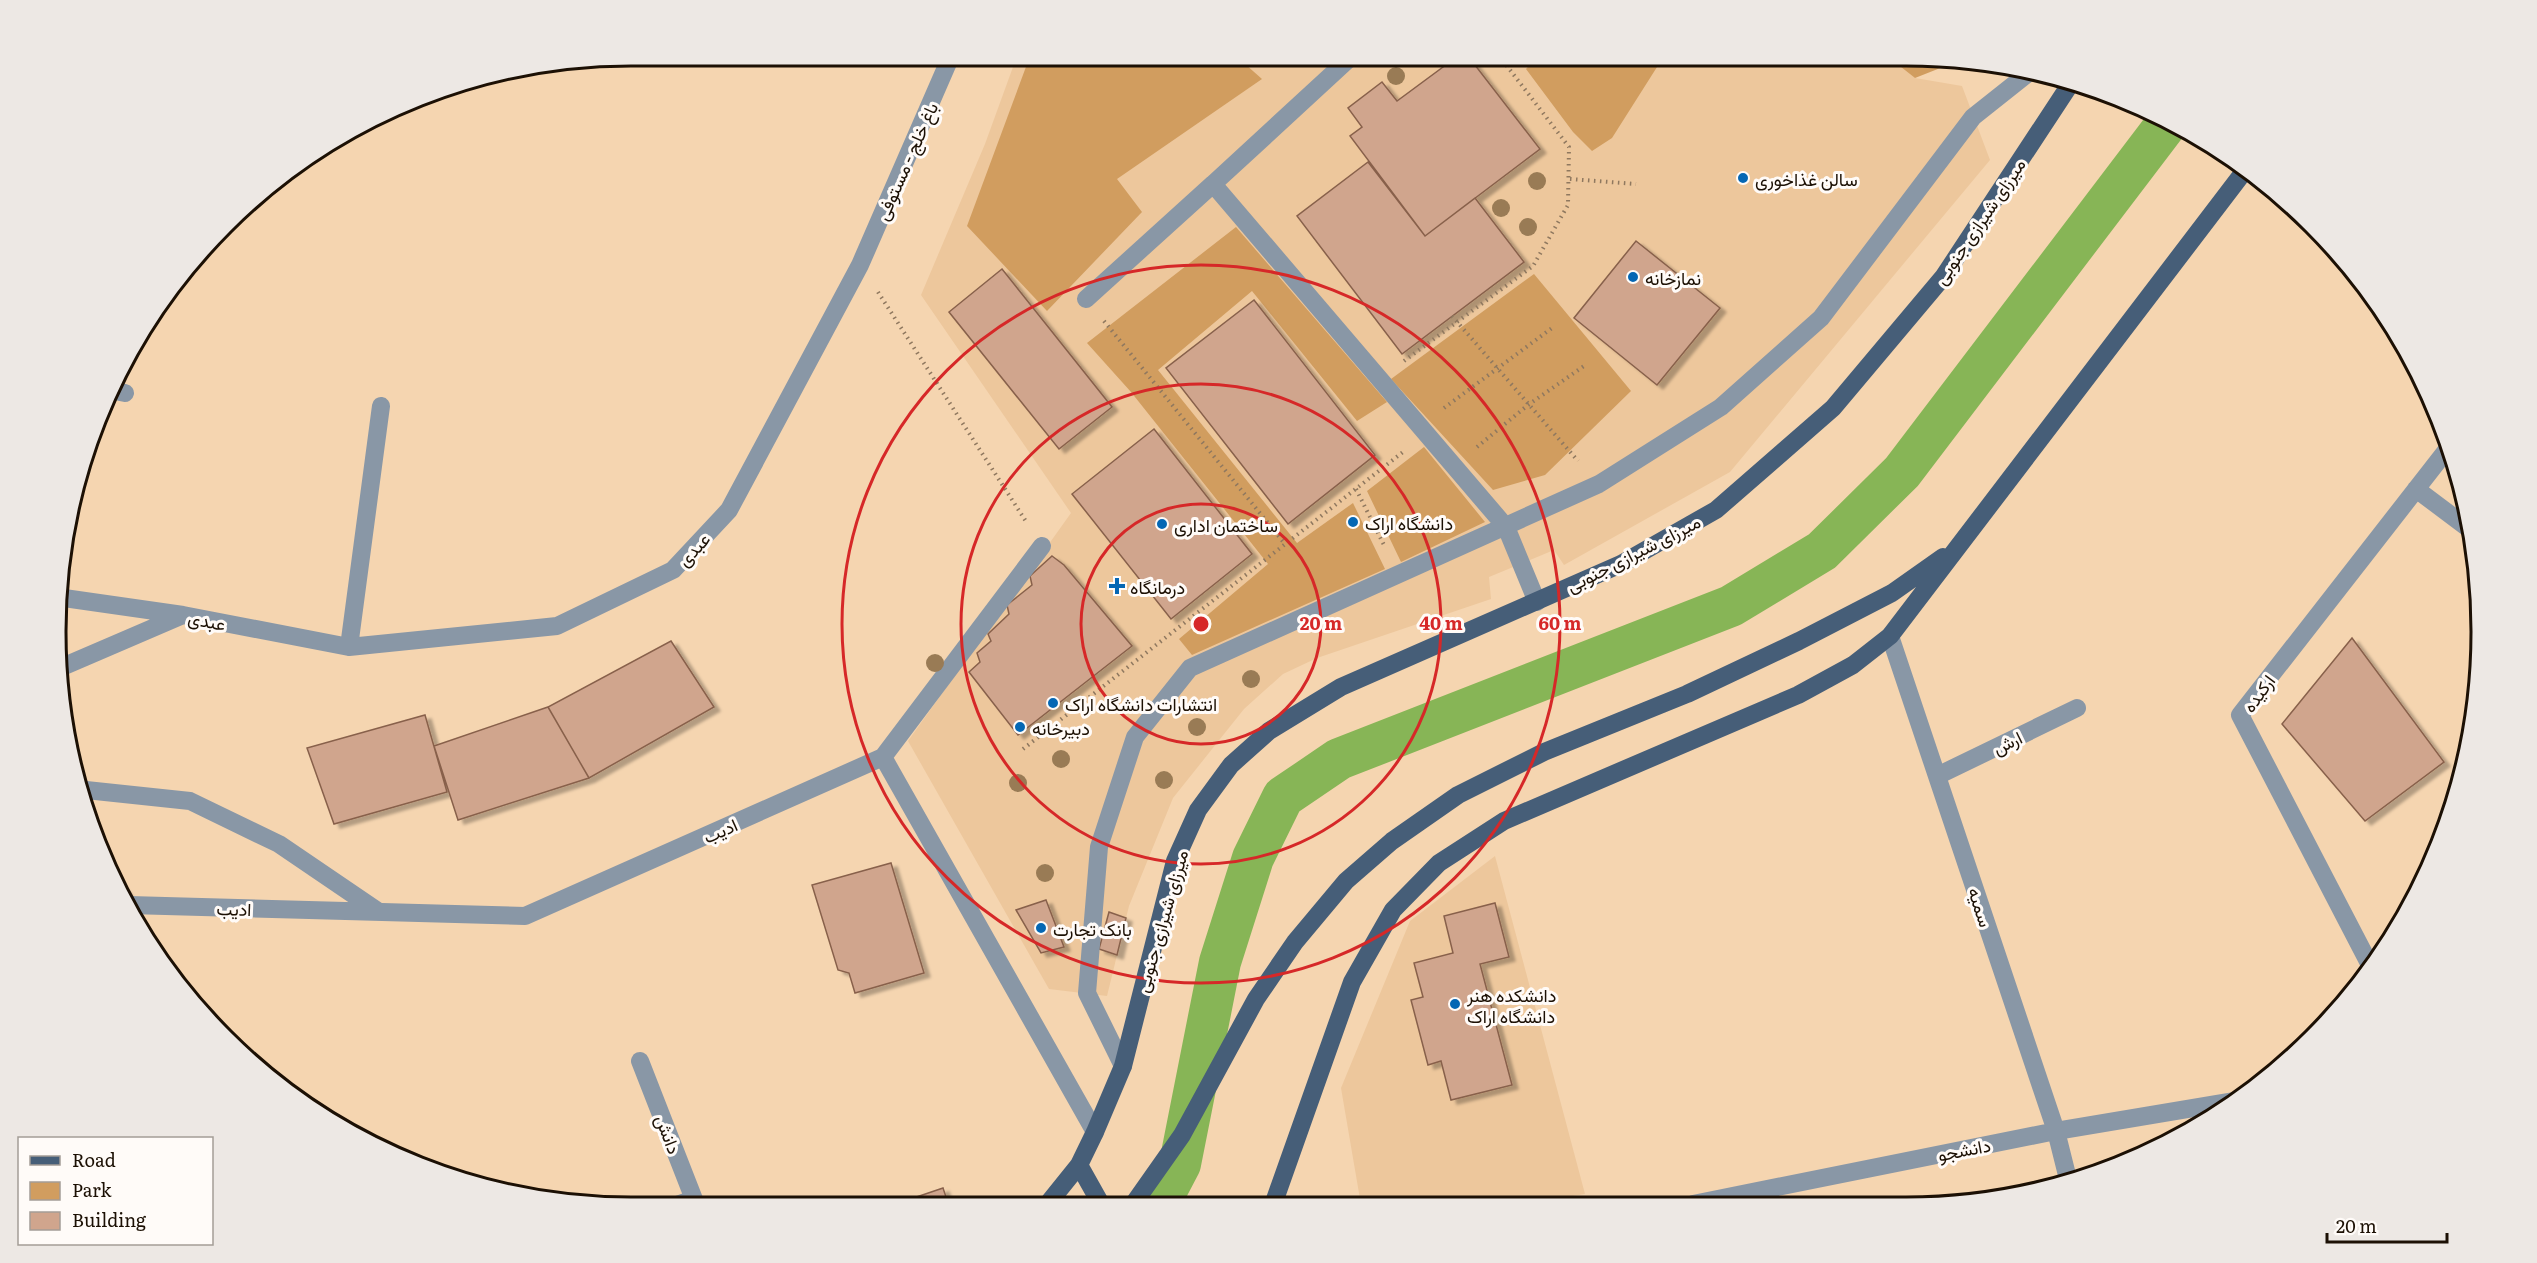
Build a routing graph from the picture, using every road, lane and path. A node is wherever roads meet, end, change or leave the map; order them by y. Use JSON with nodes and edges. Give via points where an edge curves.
{"nodes":[{"id":1,"x":947,"y":66,"type":"edge"},
{"id":2,"x":1341,"y":66,"type":"edge"},
{"id":3,"x":1507,"y":66,"type":"edge"},
{"id":4,"x":2022,"y":78,"type":"edge"},
{"id":5,"x":2067,"y":90,"type":"edge"},
{"id":6,"x":2241,"y":176,"type":"edge"},
{"id":7,"x":1570,"y":179,"type":"junction"},
{"id":8,"x":1213,"y":184,"type":"junction"},
{"id":9,"x":1636,"y":184,"type":"dead end"},
{"id":10,"x":860,"y":265,"type":"joint"},
{"id":11,"x":1086,"y":299,"type":"joint"},
{"id":12,"x":892,"y":313,"type":"dead end"},
{"id":13,"x":1452,"y":316,"type":"dead end"},
{"id":14,"x":1457,"y":321,"type":"junction"},
{"id":15,"x":1552,"y":328,"type":"dead end"},
{"id":16,"x":1584,"y":366,"type":"dead end"},
{"id":17,"x":1498,"y":368,"type":"junction"},
{"id":18,"x":1379,"y":379,"type":"junction"},
{"id":19,"x":1528,"y":405,"type":"junction"},
{"id":20,"x":381,"y":406,"type":"dead end"},
{"id":21,"x":1438,"y":412,"type":"dead end"},
{"id":22,"x":1426,"y":434,"type":"junction"},
{"id":23,"x":1476,"y":448,"type":"dead end"},
{"id":24,"x":1570,"y":451,"type":"dead end"},
{"id":25,"x":2443,"y":455,"type":"edge"},
{"id":26,"x":1356,"y":489,"type":"junction"},
{"id":27,"x":2416,"y":489,"type":"junction"},
{"id":28,"x":2460,"y":522,"type":"edge"},
{"id":29,"x":1506,"y":527,"type":"junction"},
{"id":30,"x":1285,"y":544,"type":"junction"},
{"id":31,"x":1042,"y":546,"type":"joint"},
{"id":32,"x":1957,"y":548,"type":"junction"},
{"id":33,"x":1399,"y":574,"type":"junction"},
{"id":34,"x":67,"y":598,"type":"edge"},
{"id":35,"x":1538,"y":602,"type":"junction"},
{"id":36,"x":183,"y":615,"type":"junction"},
{"id":37,"x":1890,"y":636,"type":"junction"},
{"id":38,"x":349,"y":647,"type":"junction"},
{"id":39,"x":67,"y":666,"type":"edge"},
{"id":40,"x":2077,"y":708,"type":"dead end"},
{"id":41,"x":1023,"y":749,"type":"dead end"},
{"id":42,"x":883,"y":757,"type":"junction"},
{"id":43,"x":1937,"y":776,"type":"junction"},
{"id":44,"x":89,"y":790,"type":"edge"},
{"id":45,"x":138,"y":906,"type":"edge"},
{"id":46,"x":379,"y":912,"type":"junction"},
{"id":47,"x":2367,"y":959,"type":"edge"},
{"id":48,"x":640,"y":1061,"type":"dead end"},
{"id":49,"x":1123,"y":1066,"type":"junction"},
{"id":50,"x":2216,"y":1104,"type":"edge"},
{"id":51,"x":2056,"y":1131,"type":"junction"},
{"id":52,"x":1095,"y":1132,"type":"junction"},
{"id":53,"x":1079,"y":1165,"type":"junction"},
{"id":54,"x":2067,"y":1173,"type":"edge"},
{"id":55,"x":694,"y":1197,"type":"edge"},
{"id":56,"x":1053,"y":1197,"type":"edge"},
{"id":57,"x":1097,"y":1197,"type":"edge"},
{"id":58,"x":1138,"y":1197,"type":"edge"},
{"id":59,"x":1276,"y":1197,"type":"edge"},
{"id":60,"x":1728,"y":1197,"type":"edge"}],
"edges":[{"from":1,"to":10,"type":"street","name":"باغ خلج - مستوفی"},
{"from":2,"to":8,"type":"street"},
{"from":3,"to":7,"type":"path","via":[[1569,147]]},
{"from":4,"to":29,"type":"street","via":[[1973,117],[1821,318],[1721,407],[1599,484]]},
{"from":5,"to":35,"type":"main road","name":"میرزای شیرازی جنوبی","via":[[1944,276],[1833,408],[1716,510],[1621,564]]},
{"from":6,"to":32,"type":"main road"},
{"from":7,"to":9,"type":"path"},
{"from":7,"to":14,"type":"path","via":[[1568,205],[1533,266]]},
{"from":8,"to":11,"type":"street"},
{"from":8,"to":18,"type":"street"},
{"from":10,"to":38,"type":"street","name":"عبدی","via":[[729,510],[673,570],[557,626]]},
{"from":11,"to":30,"type":"path"},
{"from":12,"to":31,"type":"path"},
{"from":13,"to":14,"type":"path"},
{"from":14,"to":17,"type":"path"},
{"from":14,"to":18,"type":"path"},
{"from":15,"to":17,"type":"path"},
{"from":16,"to":19,"type":"path"},
{"from":17,"to":19,"type":"path"},
{"from":17,"to":21,"type":"path"},
{"from":18,"to":22,"type":"street"},
{"from":19,"to":23,"type":"path"},
{"from":19,"to":24,"type":"path"},
{"from":20,"to":38,"type":"street"},
{"from":22,"to":26,"type":"path"},
{"from":22,"to":29,"type":"street"},
{"from":25,"to":27,"type":"street","name":"ارکیده"},
{"from":26,"to":30,"type":"path"},
{"from":26,"to":33,"type":"path"},
{"from":27,"to":28,"type":"street"},
{"from":27,"to":47,"type":"street","name":"ارکیده","via":[[2240,715]]},
{"from":29,"to":33,"type":"street"},
{"from":29,"to":35,"type":"street"},
{"from":30,"to":41,"type":"path"},
{"from":31,"to":42,"type":"street"},
{"from":32,"to":37,"type":"main road"},
{"from":32,"to":58,"type":"main road","via":[[1892,593],[1799,641],[1687,694],[1544,752],[1458,795],[1392,841],[1346,881],[1295,942],[1256,999],[1182,1135]]},
{"from":33,"to":49,"type":"street","via":[[1190,668],[1134,737],[1099,847],[1087,993]]},
{"from":34,"to":36,"type":"street","name":"عبدی"},
{"from":35,"to":49,"type":"main road","name":"میرزای شیرازی جنوبی","via":[[1341,687],[1269,731],[1231,765],[1198,810],[1175,861]]},
{"from":36,"to":38,"type":"street","name":"عبدی"},
{"from":36,"to":39,"type":"street"},
{"from":37,"to":43,"type":"street","name":"سمیه"},
{"from":37,"to":59,"type":"main road","via":[[1853,665],[1798,695],[1504,822],[1439,863],[1393,910],[1352,982]]},
{"from":40,"to":43,"type":"street","name":"ارش"},
{"from":42,"to":46,"type":"street","name":"ادیب","via":[[525,916]]},
{"from":42,"to":52,"type":"street"},
{"from":43,"to":51,"type":"street","name":"سمیه"},
{"from":44,"to":46,"type":"street","via":[[190,801],[279,844]]},
{"from":45,"to":46,"type":"street","name":"ادیب"},
{"from":48,"to":55,"type":"street","name":"دانش"},
{"from":49,"to":52,"type":"main road","name":"میرزای شیرازی جنوبی"},
{"from":50,"to":51,"type":"street","name":"دانشجو"},
{"from":51,"to":54,"type":"street","name":"سمیه"},
{"from":51,"to":60,"type":"street","name":"دانشجو"},
{"from":52,"to":53,"type":"main road","name":"میرزای شیرازی جنوبی"},
{"from":53,"to":56,"type":"main road","name":"میرزای شیرازی جنوبی"},
{"from":53,"to":57,"type":"main road"}]}
